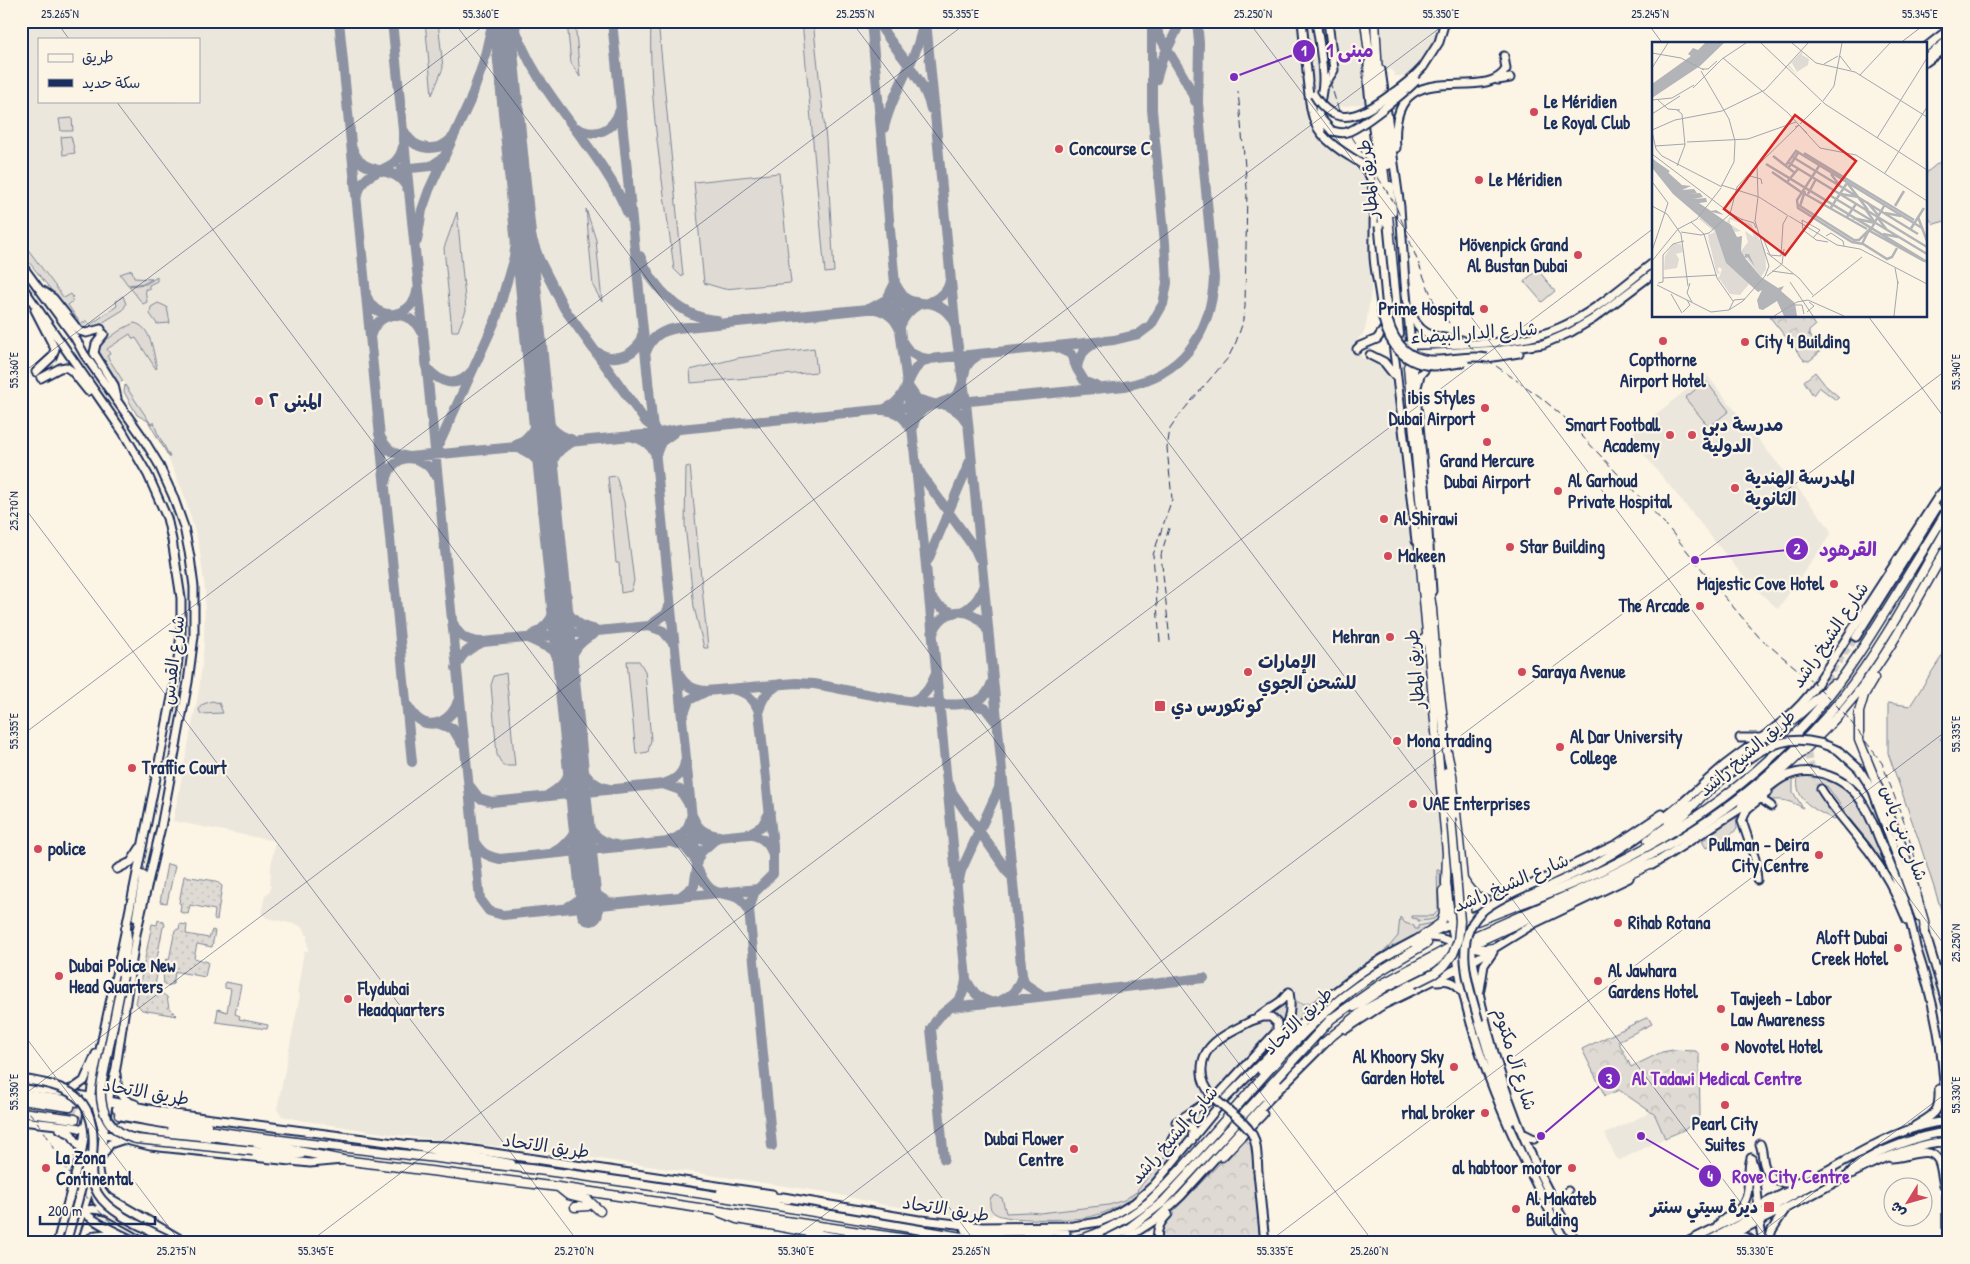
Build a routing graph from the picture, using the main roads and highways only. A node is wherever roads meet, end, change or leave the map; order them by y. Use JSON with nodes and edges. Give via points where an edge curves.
{"nodes":[{"id":1,"x":1302,"y":21,"type":"edge"},
{"id":2,"x":1307,"y":21,"type":"edge"},
{"id":3,"x":1316,"y":21,"type":"edge"},
{"id":4,"x":1328,"y":21,"type":"edge"},
{"id":5,"x":1366,"y":21,"type":"edge"},
{"id":6,"x":1445,"y":21,"type":"edge"},
{"id":7,"x":1375,"y":25,"type":"edge"},
{"id":8,"x":1949,"y":29,"type":"edge"},
{"id":9,"x":1303,"y":31,"type":"junction"},
{"id":10,"x":1949,"y":33,"type":"edge"},
{"id":11,"x":1949,"y":40,"type":"edge"},
{"id":12,"x":1928,"y":45,"type":"edge"},
{"id":13,"x":1949,"y":46,"type":"edge"},
{"id":14,"x":1928,"y":49,"type":"edge"},
{"id":15,"x":1369,"y":52,"type":"junction"},
{"id":16,"x":1504,"y":56,"type":"dead end"},
{"id":17,"x":1928,"y":56,"type":"edge"},
{"id":18,"x":1928,"y":61,"type":"edge"},
{"id":19,"x":1424,"y":68,"type":"junction"},
{"id":20,"x":1307,"y":78,"type":"junction"},
{"id":21,"x":1510,"y":78,"type":"dead end"},
{"id":22,"x":1495,"y":80,"type":"junction"},
{"id":23,"x":1323,"y":87,"type":"junction"},
{"id":24,"x":1319,"y":117,"type":"junction"},
{"id":25,"x":1376,"y":150,"type":"junction"},
{"id":26,"x":1341,"y":151,"type":"junction"},
{"id":27,"x":1394,"y":168,"type":"junction"},
{"id":28,"x":21,"y":264,"type":"edge"},
{"id":29,"x":1652,"y":264,"type":"edge"},
{"id":30,"x":1652,"y":274,"type":"edge"},
{"id":31,"x":1405,"y":283,"type":"junction"},
{"id":32,"x":21,"y":285,"type":"edge"},
{"id":33,"x":40,"y":290,"type":"junction"},
{"id":34,"x":31,"y":298,"type":"junction"},
{"id":35,"x":1387,"y":308,"type":"junction"},
{"id":36,"x":1400,"y":338,"type":"junction"},
{"id":37,"x":1469,"y":343,"type":"junction"},
{"id":38,"x":1543,"y":344,"type":"junction"},
{"id":39,"x":1410,"y":345,"type":"junction"},
{"id":40,"x":1357,"y":350,"type":"dead end"},
{"id":41,"x":1465,"y":352,"type":"junction"},
{"id":42,"x":1394,"y":354,"type":"junction"},
{"id":43,"x":1411,"y":354,"type":"junction"},
{"id":44,"x":1421,"y":354,"type":"junction"},
{"id":45,"x":1370,"y":355,"type":"dead end"},
{"id":46,"x":1488,"y":358,"type":"junction"},
{"id":47,"x":1398,"y":381,"type":"junction"},
{"id":48,"x":1416,"y":399,"type":"junction"},
{"id":49,"x":118,"y":401,"type":"junction"},
{"id":50,"x":103,"y":405,"type":"junction"},
{"id":51,"x":1402,"y":424,"type":"junction"},
{"id":52,"x":1420,"y":430,"type":"junction"},
{"id":53,"x":1397,"y":433,"type":"dead end"},
{"id":54,"x":1426,"y":438,"type":"dead end"},
{"id":55,"x":167,"y":466,"type":"dead end"},
{"id":56,"x":165,"y":478,"type":"junction"},
{"id":57,"x":1430,"y":479,"type":"dead end"},
{"id":58,"x":1949,"y":485,"type":"edge"},
{"id":59,"x":1425,"y":487,"type":"junction"},
{"id":60,"x":1949,"y":496,"type":"edge"},
{"id":61,"x":1948,"y":509,"type":"edge"},
{"id":62,"x":179,"y":512,"type":"junction"},
{"id":63,"x":187,"y":518,"type":"dead end"},
{"id":64,"x":1949,"y":525,"type":"edge"},
{"id":65,"x":1949,"y":544,"type":"edge"},
{"id":66,"x":1424,"y":590,"type":"junction"},
{"id":67,"x":1431,"y":597,"type":"junction"},
{"id":68,"x":1903,"y":624,"type":"junction"},
{"id":69,"x":1427,"y":636,"type":"junction"},
{"id":70,"x":1856,"y":637,"type":"tunnel mouth"},
{"id":71,"x":1418,"y":645,"type":"dead end"},
{"id":72,"x":1888,"y":648,"type":"junction"},
{"id":73,"x":1844,"y":674,"type":"junction"},
{"id":74,"x":1841,"y":700,"type":"junction"},
{"id":75,"x":1740,"y":738,"type":"dead end"},
{"id":76,"x":1762,"y":738,"type":"junction"},
{"id":77,"x":1430,"y":755,"type":"dead end"},
{"id":78,"x":1438,"y":763,"type":"junction"},
{"id":79,"x":1449,"y":763,"type":"junction"},
{"id":80,"x":1792,"y":774,"type":"junction"},
{"id":81,"x":1697,"y":789,"type":"junction"},
{"id":82,"x":1821,"y":789,"type":"tunnel mouth"},
{"id":83,"x":1706,"y":792,"type":"junction"},
{"id":84,"x":1763,"y":796,"type":"junction"},
{"id":85,"x":1742,"y":806,"type":"junction"},
{"id":86,"x":1771,"y":806,"type":"dead end"},
{"id":87,"x":143,"y":843,"type":"junction"},
{"id":88,"x":1465,"y":843,"type":"dead end"},
{"id":89,"x":1666,"y":846,"type":"junction"},
{"id":90,"x":1460,"y":850,"type":"junction"},
{"id":91,"x":1447,"y":853,"type":"junction"},
{"id":92,"x":1632,"y":854,"type":"junction"},
{"id":93,"x":1656,"y":862,"type":"junction"},
{"id":94,"x":1589,"y":866,"type":"junction"},
{"id":95,"x":117,"y":869,"type":"dead end"},
{"id":96,"x":137,"y":873,"type":"junction"},
{"id":97,"x":1463,"y":878,"type":"junction"},
{"id":98,"x":1757,"y":880,"type":"dead end"},
{"id":99,"x":1446,"y":883,"type":"junction"},
{"id":100,"x":1597,"y":887,"type":"junction"},
{"id":101,"x":1506,"y":903,"type":"junction"},
{"id":102,"x":1467,"y":919,"type":"junction"},
{"id":103,"x":1477,"y":921,"type":"dead end"},
{"id":104,"x":1453,"y":924,"type":"junction"},
{"id":105,"x":126,"y":928,"type":"junction"},
{"id":106,"x":136,"y":934,"type":"junction"},
{"id":107,"x":1926,"y":934,"type":"junction"},
{"id":108,"x":1511,"y":936,"type":"junction"},
{"id":109,"x":1446,"y":940,"type":"junction"},
{"id":110,"x":1421,"y":941,"type":"junction"},
{"id":111,"x":1474,"y":941,"type":"junction"},
{"id":112,"x":1916,"y":947,"type":"junction"},
{"id":113,"x":1452,"y":948,"type":"junction"},
{"id":114,"x":1493,"y":948,"type":"junction"},
{"id":115,"x":1466,"y":954,"type":"junction"},
{"id":116,"x":1473,"y":961,"type":"junction"},
{"id":117,"x":1457,"y":971,"type":"junction"},
{"id":118,"x":1476,"y":977,"type":"junction"},
{"id":119,"x":1427,"y":984,"type":"junction"},
{"id":120,"x":1479,"y":992,"type":"junction"},
{"id":121,"x":1464,"y":995,"type":"junction"},
{"id":122,"x":1949,"y":1012,"type":"edge"},
{"id":123,"x":1307,"y":1017,"type":"junction"},
{"id":124,"x":1251,"y":1021,"type":"junction"},
{"id":125,"x":1322,"y":1044,"type":"junction"},
{"id":126,"x":1940,"y":1045,"type":"junction"},
{"id":127,"x":1303,"y":1050,"type":"junction"},
{"id":128,"x":100,"y":1051,"type":"junction"},
{"id":129,"x":1949,"y":1062,"type":"edge"},
{"id":130,"x":1942,"y":1067,"type":"junction"},
{"id":131,"x":116,"y":1068,"type":"junction"},
{"id":132,"x":21,"y":1079,"type":"edge"},
{"id":133,"x":1244,"y":1079,"type":"junction"},
{"id":134,"x":21,"y":1087,"type":"edge"},
{"id":135,"x":111,"y":1087,"type":"junction"},
{"id":136,"x":1250,"y":1090,"type":"junction"},
{"id":137,"x":62,"y":1092,"type":"junction"},
{"id":138,"x":21,"y":1094,"type":"edge"},
{"id":139,"x":90,"y":1098,"type":"junction"},
{"id":140,"x":21,"y":1100,"type":"edge"},
{"id":141,"x":1267,"y":1101,"type":"junction"},
{"id":142,"x":78,"y":1102,"type":"dead end"},
{"id":143,"x":109,"y":1102,"type":"junction"},
{"id":144,"x":21,"y":1105,"type":"edge"},
{"id":145,"x":21,"y":1112,"type":"edge"},
{"id":146,"x":97,"y":1113,"type":"junction"},
{"id":147,"x":174,"y":1114,"type":"junction"},
{"id":148,"x":1264,"y":1114,"type":"dead end"},
{"id":149,"x":75,"y":1120,"type":"tunnel mouth"},
{"id":150,"x":21,"y":1121,"type":"edge"},
{"id":151,"x":1176,"y":1122,"type":"dead end"},
{"id":152,"x":37,"y":1124,"type":"junction"},
{"id":153,"x":86,"y":1130,"type":"junction"},
{"id":154,"x":1908,"y":1131,"type":"junction"},
{"id":155,"x":1948,"y":1132,"type":"edge"},
{"id":156,"x":1513,"y":1133,"type":"junction"},
{"id":157,"x":1522,"y":1133,"type":"junction"},
{"id":158,"x":104,"y":1134,"type":"junction"},
{"id":159,"x":92,"y":1136,"type":"junction"},
{"id":160,"x":1534,"y":1139,"type":"dead end"},
{"id":161,"x":123,"y":1140,"type":"junction"},
{"id":162,"x":1192,"y":1140,"type":"junction"},
{"id":163,"x":1171,"y":1142,"type":"dead end"},
{"id":164,"x":1760,"y":1144,"type":"dead end"},
{"id":165,"x":410,"y":1145,"type":"junction"},
{"id":166,"x":82,"y":1150,"type":"junction"},
{"id":167,"x":307,"y":1153,"type":"junction"},
{"id":168,"x":100,"y":1158,"type":"junction"},
{"id":169,"x":1888,"y":1158,"type":"junction"},
{"id":170,"x":343,"y":1160,"type":"junction"},
{"id":171,"x":1837,"y":1165,"type":"junction"},
{"id":172,"x":520,"y":1168,"type":"junction"},
{"id":173,"x":98,"y":1169,"type":"junction"},
{"id":174,"x":77,"y":1172,"type":"junction"},
{"id":175,"x":1203,"y":1174,"type":"junction"},
{"id":176,"x":1817,"y":1176,"type":"junction"},
{"id":177,"x":1848,"y":1176,"type":"junction"},
{"id":178,"x":92,"y":1184,"type":"junction"},
{"id":179,"x":558,"y":1187,"type":"junction"},
{"id":180,"x":1568,"y":1191,"type":"dead end"},
{"id":181,"x":1946,"y":1191,"type":"junction"},
{"id":182,"x":695,"y":1193,"type":"junction"},
{"id":183,"x":1181,"y":1196,"type":"junction"},
{"id":184,"x":788,"y":1198,"type":"junction"},
{"id":185,"x":590,"y":1202,"type":"junction"},
{"id":186,"x":575,"y":1207,"type":"dead end"},
{"id":187,"x":1786,"y":1208,"type":"junction"},
{"id":188,"x":83,"y":1210,"type":"junction"},
{"id":189,"x":716,"y":1210,"type":"junction"},
{"id":190,"x":1558,"y":1210,"type":"junction"},
{"id":191,"x":106,"y":1211,"type":"junction"},
{"id":192,"x":600,"y":1211,"type":"dead end"},
{"id":193,"x":1759,"y":1214,"type":"junction"},
{"id":194,"x":922,"y":1220,"type":"junction"},
{"id":195,"x":1717,"y":1227,"type":"junction"},
{"id":196,"x":1066,"y":1233,"type":"tunnel mouth"},
{"id":197,"x":58,"y":1234,"type":"junction"},
{"id":198,"x":122,"y":1234,"type":"junction"},
{"id":199,"x":819,"y":1234,"type":"joint"},
{"id":200,"x":1718,"y":1241,"type":"edge"},
{"id":201,"x":56,"y":1243,"type":"edge"},
{"id":202,"x":66,"y":1243,"type":"edge"},
{"id":203,"x":72,"y":1243,"type":"edge"},
{"id":204,"x":81,"y":1243,"type":"edge"},
{"id":205,"x":138,"y":1243,"type":"edge"},
{"id":206,"x":163,"y":1243,"type":"edge"},
{"id":207,"x":175,"y":1243,"type":"edge"},
{"id":208,"x":188,"y":1243,"type":"edge"},
{"id":209,"x":872,"y":1243,"type":"edge"},
{"id":210,"x":934,"y":1243,"type":"edge"},
{"id":211,"x":999,"y":1243,"type":"edge"},
{"id":212,"x":1064,"y":1243,"type":"edge"},
{"id":213,"x":1100,"y":1243,"type":"edge"},
{"id":214,"x":1119,"y":1243,"type":"edge"},
{"id":215,"x":1158,"y":1243,"type":"edge"},
{"id":216,"x":1265,"y":1243,"type":"edge"},
{"id":217,"x":1564,"y":1243,"type":"edge"},
{"id":218,"x":1577,"y":1243,"type":"edge"},
{"id":219,"x":1685,"y":1243,"type":"edge"},
{"id":220,"x":1704,"y":1243,"type":"edge"},
{"id":221,"x":1754,"y":1243,"type":"edge"},
{"id":222,"x":1763,"y":1243,"type":"edge"},
{"id":223,"x":1768,"y":1243,"type":"edge"},
{"id":224,"x":1947,"y":1243,"type":"edge"}],
"edges":[{"from":1,"to":9,"type":"main road"},
{"from":2,"to":9,"type":"main road"},
{"from":3,"to":23,"type":"main road"},
{"from":4,"to":23,"type":"main road","via":[[1334,70]]},
{"from":5,"to":15,"type":"highway","name":"طريق المطار"},
{"from":6,"to":19,"type":"main road","via":[[1439,42]]},
{"from":7,"to":27,"type":"main road"},
{"from":7,"to":36,"type":"highway","name":"طريق المطار"},
{"from":8,"to":12,"type":"main road"},
{"from":9,"to":20,"type":"main road"},
{"from":10,"to":14,"type":"highway"},
{"from":11,"to":17,"type":"highway"},
{"from":13,"to":18,"type":"main road"},
{"from":15,"to":25,"type":"main road","via":[[1368,76]]},
{"from":15,"to":36,"type":"highway","name":"طريق المطار"},
{"from":16,"to":22,"type":"main road","via":[[1506,69]]},
{"from":19,"to":20,"type":"main road","bridge":true,"via":[[1372,109],[1351,117],[1334,114],[1319,104]]},
{"from":19,"to":24,"type":"main road","bridge":true,"via":[[1407,90],[1354,129],[1342,133],[1332,131]]},
{"from":20,"to":26,"type":"main road","via":[[1316,127]]},
{"from":21,"to":22,"type":"main road"},
{"from":22,"to":27,"type":"main road","via":[[1432,86],[1410,97],[1396,118]]},
{"from":23,"to":24,"type":"main road"},
{"from":24,"to":26,"type":"main road","via":[[1322,130]]},
{"from":25,"to":35,"type":"main road"},
{"from":25,"to":46,"type":"main road","bridge":true,"via":[[1379,226],[1391,330],[1408,352],[1425,360]]},
{"from":26,"to":35,"type":"main road","via":[[1362,165],[1370,175],[1375,264]]},
{"from":27,"to":31,"type":"main road"},
{"from":28,"to":33,"type":"main road","name":"شارع القدس"},
{"from":29,"to":37,"type":"main road","name":"شارع الدار البيضاء","via":[[1597,306],[1558,329],[1529,338]]},
{"from":30,"to":38,"type":"main road","name":"شارع الدار البيضاء","via":[[1586,323]]},
{"from":31,"to":36,"type":"main road"},
{"from":31,"to":37,"type":"main road","via":[[1412,316],[1422,330],[1434,337]]},
{"from":32,"to":34,"type":"main road","name":"شارع القدس"},
{"from":33,"to":49,"type":"main road","name":"شارع القدس"},
{"from":33,"to":49,"type":"main road","via":[[53,298],[79,331],[102,332],[94,353],[114,385]]},
{"from":34,"to":50,"type":"main road","name":"شارع القدس"},
{"from":34,"to":50,"type":"main road","via":[[55,349],[38,375],[68,368]]},
{"from":35,"to":36,"type":"main road"},
{"from":35,"to":40,"type":"main road","via":[[1386,326],[1379,337]]},
{"from":35,"to":46,"type":"main road","bridge":true,"via":[[1384,324],[1390,339],[1400,352],[1413,360],[1434,366]]},
{"from":36,"to":39,"type":"main road"},
{"from":36,"to":39,"type":"main road","name":"شارع الدار البيضاء"},
{"from":36,"to":42,"type":"main road"},
{"from":37,"to":39,"type":"main road","name":"شارع الدار البيضاء"},
{"from":37,"to":44,"type":"main road","via":[[1460,347],[1423,349]]},
{"from":38,"to":41,"type":"main road","name":"شارع الدار البيضاء"},
{"from":38,"to":46,"type":"main road","via":[[1522,352]]},
{"from":39,"to":43,"type":"main road"},
{"from":41,"to":44,"type":"main road","name":"شارع الدار البيضاء"},
{"from":41,"to":48,"type":"main road","via":[[1436,359],[1426,366],[1418,380]]},
{"from":42,"to":43,"type":"main road","name":"شارع الدار البيضاء"},
{"from":42,"to":47,"type":"main road"},
{"from":43,"to":44,"type":"main road","name":"شارع الدار البيضاء"},
{"from":43,"to":48,"type":"main road"},
{"from":45,"to":47,"type":"main road","via":[[1388,365]]},
{"from":47,"to":51,"type":"main road"},
{"from":48,"to":52,"type":"main road"},
{"from":49,"to":56,"type":"main road","name":"شارع القدس"},
{"from":50,"to":87,"type":"main road","name":"شارع القدس","via":[[132,446],[159,498],[172,540],[181,598],[178,662]]},
{"from":51,"to":53,"type":"main road"},
{"from":51,"to":66,"type":"main road","via":[[1416,549]]},
{"from":52,"to":54,"type":"main road"},
{"from":52,"to":59,"type":"main road"},
{"from":55,"to":56,"type":"main road"},
{"from":56,"to":62,"type":"main road","name":"شارع القدس"},
{"from":57,"to":59,"type":"main road"},
{"from":58,"to":70,"type":"main road"},
{"from":58,"to":76,"type":"main road","name":"شارع الشيخ راشد","via":[[1938,497],[1810,694]]},
{"from":59,"to":67,"type":"main road"},
{"from":60,"to":61,"type":"highway"},
{"from":61,"to":73,"type":"highway","name":"طريق الشيخ راشد"},
{"from":62,"to":63,"type":"main road"},
{"from":62,"to":106,"type":"main road","name":"شارع القدس","via":[[194,587],[193,651],[161,827]]},
{"from":64,"to":74,"type":"highway","name":"طريق الشيخ راشد","via":[[1878,646]]},
{"from":65,"to":68,"type":"highway"},
{"from":66,"to":67,"type":"highway","name":"طريق المطار","via":[[1405,368]]},
{"from":66,"to":69,"type":"highway","name":"طريق المطار"},
{"from":67,"to":79,"type":"highway","name":"طريق المطار"},
{"from":68,"to":72,"type":"highway"},
{"from":68,"to":107,"type":"highway","via":[[1898,639],[1864,695],[1858,731],[1862,749],[1903,849]]},
{"from":69,"to":71,"type":"highway"},
{"from":69,"to":78,"type":"highway","name":"طريق المطار"},
{"from":72,"to":74,"type":"highway","via":[[1855,689]]},
{"from":72,"to":85,"type":"highway","via":[[1857,693],[1826,728]]},
{"from":73,"to":76,"type":"highway","via":[[1790,720]]},
{"from":73,"to":92,"type":"highway","name":"طريق الشيخ راشد","via":[[1802,726],[1747,778],[1694,818]]},
{"from":74,"to":89,"type":"highway","name":"طريق الشيخ راشد","via":[[1767,775],[1712,818]]},
{"from":75,"to":76,"type":"main road"},
{"from":76,"to":81,"type":"main road","name":"شارع الشيخ راشد"},
{"from":77,"to":78,"type":"highway"},
{"from":78,"to":91,"type":"highway","name":"طريق المطار"},
{"from":79,"to":90,"type":"highway","name":"طريق المطار"},
{"from":79,"to":125,"type":"highway","bridge":true,"via":[[1447,778],[1460,921],[1453,954],[1435,973],[1364,1010]]},
{"from":80,"to":84,"type":"main road"},
{"from":80,"to":85,"type":"main road"},
{"from":80,"to":112,"type":"main road","via":[[1824,774],[1844,784],[1862,803],[1901,889]]},
{"from":81,"to":94,"type":"main road","name":"شارع الشيخ راشد","via":[[1650,829]]},
{"from":81,"to":156,"type":"main road","bridge":true,"via":[[1624,839],[1489,906],[1471,925],[1466,938],[1465,958],[1478,1022]]},
{"from":82,"to":112,"type":"main road","via":[[1885,875],[1903,910]]},
{"from":83,"to":92,"type":"highway","via":[[1684,814]]},
{"from":83,"to":94,"type":"main road","name":"شارع بني ياس","via":[[1642,840],[1608,860]]},
{"from":83,"to":107,"type":"main road","name":"شارع بني ياس","bridge":true,"via":[[1763,749],[1788,740],[1814,742],[1839,751],[1859,769],[1873,791]]},
{"from":84,"to":86,"type":"main road"},
{"from":84,"to":98,"type":"main road","via":[[1747,810],[1742,821],[1754,858]]},
{"from":85,"to":93,"type":"main road"},
{"from":87,"to":95,"type":"main road","via":[[131,862]]},
{"from":87,"to":96,"type":"main road","name":"شارع القدس"},
{"from":88,"to":90,"type":"highway"},
{"from":89,"to":100,"type":"highway"},
{"from":89,"to":111,"type":"highway","name":"طريق الشيخ راشد"},
{"from":90,"to":97,"type":"highway","name":"طريق المطار"},
{"from":91,"to":99,"type":"highway","name":"طريق المطار"},
{"from":91,"to":104,"type":"highway"},
{"from":92,"to":103,"type":"highway","name":"طريق الشيخ راشد","via":[[1576,882]]},
{"from":93,"to":100,"type":"highway"},
{"from":93,"to":108,"type":"main road","via":[[1595,896]]},
{"from":94,"to":101,"type":"main road","name":"شارع الشيخ راشد"},
{"from":96,"to":105,"type":"main road","name":"شارع القدس"},
{"from":96,"to":106,"type":"main road","via":[[143,880],[136,913]]},
{"from":97,"to":101,"type":"highway","via":[[1477,898]]},
{"from":97,"to":102,"type":"highway","name":"طريق المطار"},
{"from":99,"to":104,"type":"highway","name":"طريق المطار"},
{"from":99,"to":110,"type":"highway","name":"طريق الاتحاد","via":[[1442,892],[1444,914],[1441,923]]},
{"from":100,"to":111,"type":"highway"},
{"from":101,"to":102,"type":"main road","name":"شارع الشيخ راشد"},
{"from":102,"to":104,"type":"highway","via":[[1462,926]]},
{"from":102,"to":111,"type":"main road","name":"طريق المطار"},
{"from":104,"to":110,"type":"main road","name":"شارع الشيخ راشد"},
{"from":104,"to":111,"type":"highway","via":[[1459,934]]},
{"from":104,"to":113,"type":"main road","name":"طريق المطار"},
{"from":105,"to":128,"type":"main road","name":"شارع القدس"},
{"from":105,"to":167,"type":"highway","bridge":true,"via":[[123,976],[101,1086],[101,1104],[108,1121],[120,1133],[136,1139],[292,1156]]},
{"from":106,"to":131,"type":"main road","name":"شارع القدس"},
{"from":107,"to":122,"type":"main road","name":"شارع بني ياس"},
{"from":108,"to":114,"type":"main road"},
{"from":108,"to":120,"type":"main road","via":[[1486,960]]},
{"from":109,"to":110,"type":"main road","via":[[1436,937]]},
{"from":109,"to":113,"type":"main road"},
{"from":109,"to":117,"type":"main road","via":[[1454,949]]},
{"from":110,"to":123,"type":"main road","name":"شارع الشيخ راشد","via":[[1354,978]]},
{"from":110,"to":136,"type":"highway","name":"طريق الاتحاد","via":[[1338,1001]]},
{"from":111,"to":114,"type":"highway","via":[[1483,949]]},
{"from":111,"to":115,"type":"main road"},
{"from":111,"to":116,"type":"main road","name":"طريق المطار"},
{"from":112,"to":126,"type":"main road"},
{"from":113,"to":115,"type":"main road"},
{"from":113,"to":117,"type":"main road","name":"طريق المطار"},
{"from":113,"to":127,"type":"highway","name":"طريق الاتحاد","via":[[1365,993],[1331,1019]]},
{"from":114,"to":116,"type":"main road"},
{"from":115,"to":116,"type":"main road"},
{"from":115,"to":117,"type":"main road"},
{"from":116,"to":117,"type":"main road"},
{"from":116,"to":118,"type":"main road","name":"شارع آل مكتوم"},
{"from":117,"to":118,"type":"main road","via":[[1466,966]]},
{"from":117,"to":119,"type":"main road"},
{"from":117,"to":121,"type":"main road","name":"شارع آل مكتوم"},
{"from":118,"to":120,"type":"main road","name":"شارع آل مكتوم"},
{"from":119,"to":121,"type":"main road","via":[[1450,981]]},
{"from":119,"to":125,"type":"main road","via":[[1372,1012]]},
{"from":120,"to":157,"type":"main road","name":"شارع آل مكتوم","via":[[1497,1061]]},
{"from":121,"to":156,"type":"main road","name":"شارع آل مكتوم","via":[[1490,1080]]},
{"from":123,"to":133,"type":"main road","name":"شارع الشيخ راشد"},
{"from":123,"to":136,"type":"highway"},
{"from":124,"to":133,"type":"main road","via":[[1281,1002],[1289,992],[1291,1012],[1284,1032]]},
{"from":124,"to":151,"type":"main road","via":[[1271,1017],[1277,1023],[1277,1031],[1220,1094]]},
{"from":124,"to":216,"type":"main road","bridge":true,"via":[[1210,1047],[1203,1059],[1202,1072],[1208,1092],[1252,1135]]},
{"from":125,"to":141,"type":"main road"},
{"from":126,"to":129,"type":"main road"},
{"from":126,"to":130,"type":"main road"},
{"from":127,"to":141,"type":"highway"},
{"from":127,"to":213,"type":"highway","name":"طريق الاتحاد","via":[[1163,1202],[1134,1225]]},
{"from":128,"to":135,"type":"main road","via":[[96,1088],[105,1094]]},
{"from":128,"to":137,"type":"main road","via":[[84,1081]]},
{"from":128,"to":139,"type":"main road","name":"شارع القدس"},
{"from":130,"to":154,"type":"main road","via":[[1938,1109]]},
{"from":130,"to":155,"type":"main road"},
{"from":131,"to":135,"type":"main road","name":"شارع القدس"},
{"from":131,"to":147,"type":"main road","via":[[118,1090],[126,1100]]},
{"from":132,"to":159,"type":"main road","bridge":true,"via":[[54,1084],[74,1095],[88,1112]]},
{"from":133,"to":162,"type":"main road","name":"شارع الشيخ راشد"},
{"from":134,"to":137,"type":"main road","name":"طريق الاتحاد"},
{"from":135,"to":143,"type":"main road","name":"شارع القدس"},
{"from":136,"to":212,"type":"highway","name":"طريق الاتحاد","via":[[1144,1206],[1106,1230]]},
{"from":137,"to":139,"type":"main road","name":"طريق الاتحاد"},
{"from":138,"to":142,"type":"highway"},
{"from":139,"to":143,"type":"main road","name":"طريق الاتحاد"},
{"from":139,"to":146,"type":"main road","via":[[95,1102]]},
{"from":139,"to":153,"type":"main road","name":"شارع القدس"},
{"from":140,"to":144,"type":"highway","via":[[70,1109]]},
{"from":141,"to":175,"type":"main road"},
{"from":143,"to":146,"type":"main road"},
{"from":143,"to":147,"type":"main road","name":"طريق الاتحاد"},
{"from":143,"to":158,"type":"main road","name":"شارع القدس"},
{"from":145,"to":149,"type":"highway"},
{"from":146,"to":153,"type":"main road"},
{"from":146,"to":158,"type":"main road"},
{"from":147,"to":165,"type":"main road","name":"طريق الاتحاد"},
{"from":148,"to":175,"type":"main road"},
{"from":150,"to":152,"type":"main road"},
{"from":152,"to":153,"type":"main road"},
{"from":152,"to":166,"type":"main road","via":[[65,1131],[76,1139]]},
{"from":153,"to":158,"type":"main road"},
{"from":153,"to":166,"type":"main road","name":"شارع القدس"},
{"from":154,"to":155,"type":"main road"},
{"from":154,"to":171,"type":"main road"},
{"from":155,"to":169,"type":"main road"},
{"from":155,"to":177,"type":"main road","via":[[1921,1136],[1900,1144],[1856,1166]]},
{"from":155,"to":181,"type":"main road"},
{"from":156,"to":217,"type":"main road","name":"شارع آل مكتوم"},
{"from":157,"to":160,"type":"main road"},
{"from":157,"to":190,"type":"main road","name":"شارع آل مكتوم"},
{"from":158,"to":161,"type":"main road"},
{"from":158,"to":168,"type":"main road","name":"شارع القدس"},
{"from":159,"to":202,"type":"main road","bridge":true},
{"from":159,"to":207,"type":"main road","bridge":true,"via":[[92,1175],[101,1198],[120,1213]]},
{"from":161,"to":168,"type":"main road","via":[[110,1144]]},
{"from":161,"to":170,"type":"main road","via":[[150,1146],[310,1163]]},
{"from":162,"to":163,"type":"main road","via":[[1191,1127],[1184,1124],[1177,1128]]},
{"from":162,"to":194,"type":"main road","name":"شارع الشيخ راشد","via":[[1154,1185],[1134,1203],[1099,1222],[1073,1226],[982,1227]]},
{"from":164,"to":176,"type":"main road","via":[[1766,1170],[1778,1182],[1791,1184]]},
{"from":165,"to":172,"type":"highway","via":[[504,1161]]},
{"from":165,"to":184,"type":"main road","name":"طريق الاتحاد","via":[[438,1145]]},
{"from":166,"to":174,"type":"main road","name":"شارع القدس"},
{"from":167,"to":170,"type":"highway","name":"طريق الاتحاد"},
{"from":167,"to":172,"type":"highway","name":"طريق الاتحاد","via":[[263,1144],[183,1138],[119,1117],[217,1126],[314,1140],[334,1147]]},
{"from":168,"to":173,"type":"main road","name":"شارع القدس"},
{"from":169,"to":177,"type":"main road"},
{"from":169,"to":181,"type":"main road","via":[[1930,1153],[1939,1161]]},
{"from":170,"to":179,"type":"highway","name":"طريق الاتحاد"},
{"from":171,"to":176,"type":"main road"},
{"from":171,"to":193,"type":"main road","via":[[1824,1178]]},
{"from":172,"to":182,"type":"highway","name":"طريق الاتحاد"},
{"from":173,"to":178,"type":"main road"},
{"from":173,"to":208,"type":"main road","via":[[101,1189],[106,1196]]},
{"from":174,"to":188,"type":"main road","via":[[74,1194]]},
{"from":174,"to":197,"type":"main road"},
{"from":175,"to":183,"type":"main road"},
{"from":176,"to":193,"type":"main road"},
{"from":177,"to":187,"type":"main road"},
{"from":178,"to":188,"type":"main road"},
{"from":178,"to":191,"type":"main road","via":[[95,1198]]},
{"from":179,"to":185,"type":"highway","via":[[568,1195]]},
{"from":179,"to":189,"type":"highway","name":"طريق الاتحاد"},
{"from":180,"to":190,"type":"main road","via":[[1560,1200]]},
{"from":181,"to":224,"type":"main road"},
{"from":182,"to":184,"type":"highway","via":[[712,1191]]},
{"from":182,"to":211,"type":"highway","name":"طريق الاتحاد"},
{"from":183,"to":214,"type":"main road","via":[[1155,1220]]},
{"from":183,"to":215,"type":"main road","via":[[1159,1224]]},
{"from":184,"to":194,"type":"main road","name":"طريق الاتحاد"},
{"from":185,"to":186,"type":"highway","via":[[587,1207]]},
{"from":185,"to":192,"type":"highway"},
{"from":187,"to":193,"type":"main road"},
{"from":187,"to":223,"type":"main road"},
{"from":188,"to":191,"type":"main road"},
{"from":188,"to":197,"type":"main road","via":[[69,1218]]},
{"from":188,"to":198,"type":"main road"},
{"from":188,"to":203,"type":"main road"},
{"from":189,"to":199,"type":"highway","via":[[738,1219]]},
{"from":189,"to":210,"type":"highway","name":"طريق الاتحاد"},
{"from":190,"to":218,"type":"main road","name":"شارع آل مكتوم"},
{"from":191,"to":206,"type":"main road"},
{"from":193,"to":195,"type":"main road"},
{"from":193,"to":195,"type":"main road","via":[[1751,1158],[1746,1199]]},
{"from":193,"to":200,"type":"main road"},
{"from":193,"to":220,"type":"main road"},
{"from":193,"to":222,"type":"main road"},
{"from":194,"to":196,"type":"main road","name":"طريق الاتحاد","via":[[983,1232]]},
{"from":195,"to":219,"type":"main road"},
{"from":197,"to":201,"type":"main road"},
{"from":198,"to":204,"type":"main road","via":[[103,1233]]},
{"from":198,"to":205,"type":"main road"},
{"from":199,"to":209,"type":"main road"},
{"from":200,"to":221,"type":"main road","via":[[1744,1236]]}]}
